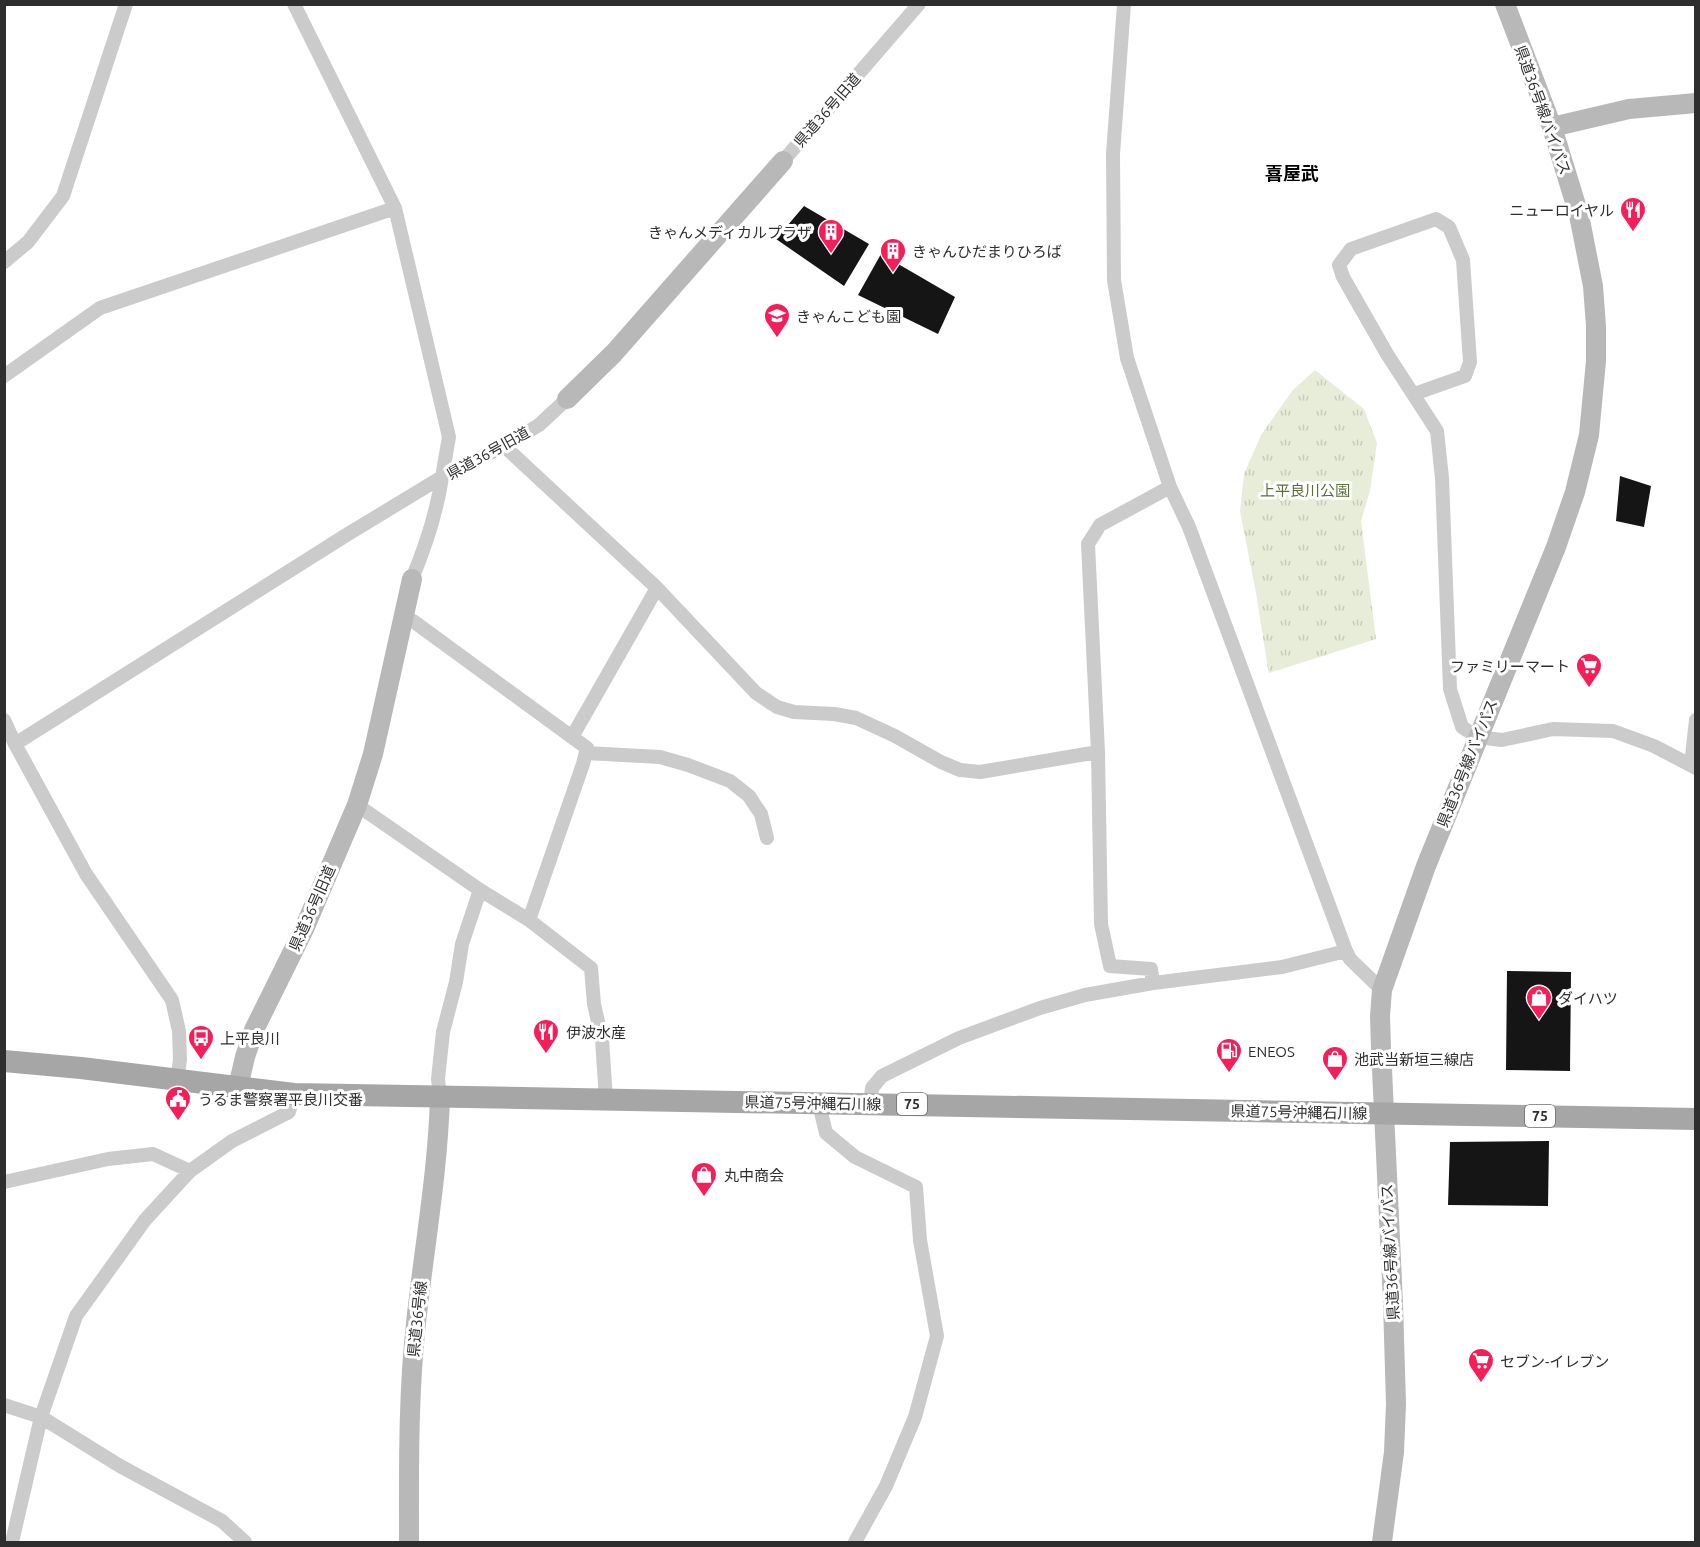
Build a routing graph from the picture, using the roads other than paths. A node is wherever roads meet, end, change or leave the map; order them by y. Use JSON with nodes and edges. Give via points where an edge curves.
{"nodes":[{"id":1,"x":126,"y":4,"type":"edge"},
{"id":2,"x":294,"y":4,"type":"edge"},
{"id":3,"x":919,"y":4,"type":"edge"},
{"id":4,"x":1125,"y":4,"type":"edge"},
{"id":5,"x":1505,"y":4,"type":"edge"},
{"id":6,"x":1695,"y":103,"type":"edge"},
{"id":7,"x":1552,"y":127,"type":"junction"},
{"id":8,"x":783,"y":160,"type":"joint"},
{"id":9,"x":395,"y":208,"type":"junction"},
{"id":10,"x":4,"y":262,"type":"edge"},
{"id":11,"x":4,"y":376,"type":"edge"},
{"id":12,"x":1414,"y":394,"type":"junction"},
{"id":13,"x":567,"y":399,"type":"joint"},
{"id":14,"x":504,"y":446,"type":"junction"},
{"id":15,"x":442,"y":477,"type":"junction"},
{"id":16,"x":1170,"y":487,"type":"junction"},
{"id":17,"x":412,"y":579,"type":"joint"},
{"id":18,"x":657,"y":588,"type":"junction"},
{"id":19,"x":402,"y":619,"type":"junction"},
{"id":20,"x":4,"y":720,"type":"edge"},
{"id":21,"x":1695,"y":720,"type":"edge"},
{"id":22,"x":572,"y":737,"type":"junction"},
{"id":23,"x":1477,"y":737,"type":"junction"},
{"id":24,"x":15,"y":744,"type":"junction"},
{"id":25,"x":1098,"y":752,"type":"junction"},
{"id":26,"x":586,"y":753,"type":"junction"},
{"id":27,"x":1693,"y":766,"type":"edge"},
{"id":28,"x":357,"y":805,"type":"junction"},
{"id":29,"x":767,"y":838,"type":"dead end"},
{"id":30,"x":480,"y":890,"type":"junction"},
{"id":31,"x":529,"y":920,"type":"junction"},
{"id":32,"x":1346,"y":951,"type":"junction"},
{"id":33,"x":1153,"y":983,"type":"junction"},
{"id":34,"x":1382,"y":990,"type":"junction"},
{"id":35,"x":4,"y":1061,"type":"edge"},
{"id":36,"x":177,"y":1080,"type":"junction"},
{"id":37,"x":238,"y":1087,"type":"junction"},
{"id":38,"x":294,"y":1094,"type":"junction"},
{"id":39,"x":440,"y":1096,"type":"junction"},
{"id":40,"x":606,"y":1100,"type":"junction"},
{"id":41,"x":819,"y":1104,"type":"junction"},
{"id":42,"x":870,"y":1104,"type":"junction"},
{"id":43,"x":1384,"y":1114,"type":"junction"},
{"id":44,"x":1695,"y":1119,"type":"edge"},
{"id":45,"x":190,"y":1171,"type":"junction"},
{"id":46,"x":4,"y":1182,"type":"edge"},
{"id":47,"x":4,"y":1405,"type":"edge"},
{"id":48,"x":41,"y":1417,"type":"junction"},
{"id":49,"x":12,"y":1542,"type":"edge"},
{"id":50,"x":245,"y":1542,"type":"edge"},
{"id":51,"x":409,"y":1542,"type":"edge"},
{"id":52,"x":855,"y":1542,"type":"edge"},
{"id":53,"x":1382,"y":1542,"type":"edge"}],
"edges":[{"from":1,"to":10,"type":"street","via":[[63,196],[28,242]]},
{"from":2,"to":9,"type":"street"},
{"from":3,"to":8,"type":"street","name":"県道36号旧道"},
{"from":4,"to":16,"type":"street","via":[[1113,154],[1114,280],[1127,358]]},
{"from":5,"to":7,"type":"main road","name":"県道36号線バイパス"},
{"from":6,"to":7,"type":"main road","via":[[1629,109]]},
{"from":7,"to":23,"type":"main road","name":"県道36号線バイパス","via":[[1579,214],[1593,286],[1596,361],[1589,435],[1556,547]]},
{"from":8,"to":13,"type":"main road","name":"県道36号旧道","via":[[614,353]]},
{"from":9,"to":11,"type":"street","via":[[100,308]]},
{"from":9,"to":15,"type":"street","via":[[449,437]]},
{"from":12,"to":12,"type":"street","via":[[1339,265],[1351,249],[1436,219],[1449,227],[1463,260],[1470,362],[1465,376]]},
{"from":12,"to":23,"type":"street","via":[[1437,431],[1450,689],[1462,727]]},
{"from":13,"to":14,"type":"street","name":"県道36号旧道","via":[[539,425]]},
{"from":14,"to":15,"type":"street","name":"県道36号旧道"},
{"from":14,"to":18,"type":"street"},
{"from":15,"to":17,"type":"street","name":"県道36号旧道","via":[[428,541]]},
{"from":15,"to":24,"type":"street"},
{"from":16,"to":25,"type":"street","via":[[1100,525],[1088,544]]},
{"from":16,"to":32,"type":"street","via":[[1189,527]]},
{"from":17,"to":19,"type":"main road","name":"県道36号旧道"},
{"from":18,"to":22,"type":"street"},
{"from":18,"to":25,"type":"street","via":[[756,693],[777,707],[856,718],[960,770],[980,771]]},
{"from":19,"to":22,"type":"street","via":[[413,621]]},
{"from":19,"to":28,"type":"main road","name":"県道36号旧道","via":[[376,744]]},
{"from":20,"to":24,"type":"street"},
{"from":21,"to":27,"type":"street"},
{"from":22,"to":26,"type":"street","via":[[586,748]]},
{"from":23,"to":27,"type":"street","via":[[1502,740],[1553,729],[1613,731]]},
{"from":23,"to":34,"type":"main road","name":"県道36号線バイパス"},
{"from":24,"to":36,"type":"street","via":[[86,874],[172,1000],[179,1031]]},
{"from":25,"to":33,"type":"street","via":[[1101,924],[1110,966],[1151,969]]},
{"from":26,"to":29,"type":"street","via":[[660,757],[730,781],[749,796],[761,814]]},
{"from":26,"to":31,"type":"street"},
{"from":28,"to":30,"type":"street"},
{"from":28,"to":37,"type":"main road","name":"県道36号旧道","via":[[304,929],[254,1030]]},
{"from":30,"to":31,"type":"street"},
{"from":30,"to":39,"type":"street","via":[[462,944],[443,1032]]},
{"from":31,"to":40,"type":"street","via":[[591,968]]},
{"from":32,"to":33,"type":"street","via":[[1282,967]]},
{"from":32,"to":34,"type":"street"},
{"from":33,"to":42,"type":"street","via":[[1085,995],[959,1038],[882,1076],[872,1088]]},
{"from":34,"to":43,"type":"main road","name":"県道36号線バイパス"},
{"from":35,"to":36,"type":"main road","name":"県道75号沖縄石川線","number":"75"},
{"from":36,"to":37,"type":"main road","name":"県道75号沖縄石川線","number":"75"},
{"from":37,"to":38,"type":"main road","name":"県道75号沖縄石川線","number":"75"},
{"from":38,"to":39,"type":"main road","name":"県道75号沖縄石川線","number":"75"},
{"from":38,"to":45,"type":"street","via":[[289,1112],[232,1142]]},
{"from":39,"to":40,"type":"main road","name":"県道75号沖縄石川線","number":"75"},
{"from":39,"to":51,"type":"main road","name":"県道36号線","via":[[408,1423]]},
{"from":40,"to":41,"type":"main road","name":"県道75号沖縄石川線","number":"75"},
{"from":41,"to":42,"type":"main road","name":"県道75号沖縄石川線","number":"75"},
{"from":41,"to":52,"type":"street","via":[[826,1133],[855,1157],[916,1187],[920,1240],[937,1336],[915,1417]]},
{"from":42,"to":43,"type":"main road","name":"県道75号沖縄石川線","number":"75"},
{"from":43,"to":44,"type":"main road","name":"県道75号沖縄石川線","number":"75"},
{"from":43,"to":53,"type":"main road","name":"県道36号線バイパス","via":[[1396,1404]]},
{"from":45,"to":46,"type":"street","via":[[153,1154],[108,1159]]},
{"from":45,"to":48,"type":"street","via":[[145,1221],[76,1316]]},
{"from":47,"to":48,"type":"street"},
{"from":48,"to":49,"type":"street"},
{"from":48,"to":50,"type":"street","via":[[120,1466],[222,1521]]}]}
